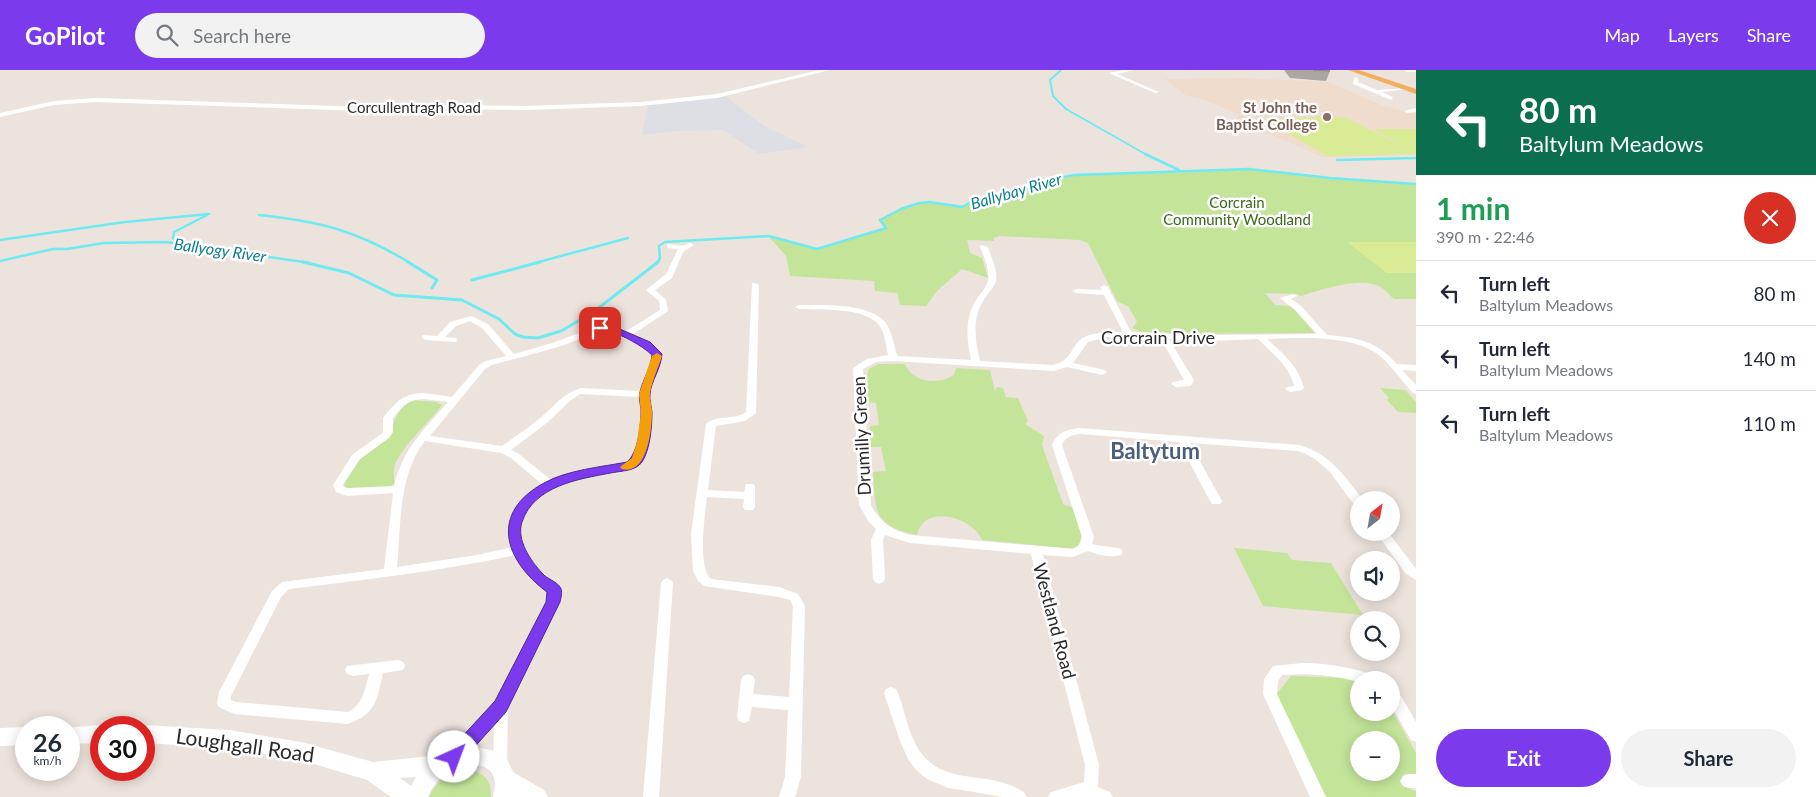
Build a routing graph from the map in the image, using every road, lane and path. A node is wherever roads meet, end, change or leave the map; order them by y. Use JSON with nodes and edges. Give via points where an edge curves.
{"nodes":[{"id":1,"x":827,"y":70,"type":"edge"},
{"id":2,"x":1133,"y":70,"type":"edge"},
{"id":3,"x":1363,"y":70,"type":"edge"},
{"id":4,"x":1406,"y":71,"type":"edge"},
{"id":5,"x":1416,"y":71,"type":"edge"},
{"id":6,"x":1355,"y":76,"type":"edge"},
{"id":7,"x":1370,"y":78,"type":"junction"},
{"id":8,"x":1407,"y":89,"type":"junction"},
{"id":9,"x":1158,"y":91,"type":"dead end"},
{"id":10,"x":1375,"y":92,"type":"junction"},
{"id":11,"x":1416,"y":92,"type":"edge"},
{"id":12,"x":1391,"y":98,"type":"dead end"},
{"id":13,"x":0,"y":115,"type":"edge"},
{"id":14,"x":670,"y":246,"type":"dead end"},
{"id":15,"x":984,"y":247,"type":"dead end"},
{"id":16,"x":755,"y":285,"type":"dead end"},
{"id":17,"x":1076,"y":291,"type":"dead end"},
{"id":18,"x":1293,"y":296,"type":"dead end"},
{"id":19,"x":799,"y":307,"type":"dead end"},
{"id":20,"x":627,"y":335,"type":"junction"},
{"id":21,"x":1129,"y":336,"type":"junction"},
{"id":22,"x":426,"y":337,"type":"dead end"},
{"id":23,"x":1164,"y":337,"type":"junction"},
{"id":24,"x":1260,"y":337,"type":"junction"},
{"id":25,"x":1324,"y":337,"type":"junction"},
{"id":26,"x":439,"y":338,"type":"junction"},
{"id":27,"x":453,"y":340,"type":"dead end"},
{"id":28,"x":511,"y":356,"type":"junction"},
{"id":29,"x":893,"y":358,"type":"junction"},
{"id":30,"x":976,"y":363,"type":"junction"},
{"id":31,"x":1067,"y":364,"type":"junction"},
{"id":32,"x":1394,"y":367,"type":"junction"},
{"id":33,"x":1416,"y":368,"type":"edge"},
{"id":34,"x":1102,"y":372,"type":"dead end"},
{"id":35,"x":1176,"y":384,"type":"dead end"},
{"id":36,"x":1290,"y":389,"type":"dead end"},
{"id":37,"x":1416,"y":391,"type":"edge"},
{"id":38,"x":644,"y":394,"type":"junction"},
{"id":39,"x":455,"y":400,"type":"junction"},
{"id":40,"x":424,"y":438,"type":"junction"},
{"id":41,"x":1183,"y":438,"type":"junction"},
{"id":42,"x":504,"y":450,"type":"junction"},
{"id":43,"x":550,"y":485,"type":"junction"},
{"id":44,"x":399,"y":489,"type":"junction"},
{"id":45,"x":1350,"y":491,"type":"edge"},
{"id":46,"x":702,"y":493,"type":"junction"},
{"id":47,"x":749,"y":496,"type":"dead end"},
{"id":48,"x":1216,"y":501,"type":"dead end"},
{"id":49,"x":882,"y":529,"type":"junction"},
{"id":50,"x":1387,"y":541,"type":"edge"},
{"id":51,"x":1086,"y":546,"type":"junction"},
{"id":52,"x":518,"y":550,"type":"junction"},
{"id":53,"x":1036,"y":550,"type":"junction"},
{"id":54,"x":1118,"y":552,"type":"dead end"},
{"id":55,"x":390,"y":573,"type":"junction"},
{"id":56,"x":1416,"y":575,"type":"edge"},
{"id":57,"x":879,"y":580,"type":"dead end"},
{"id":58,"x":667,"y":583,"type":"dead end"},
{"id":59,"x":398,"y":666,"type":"dead end"},
{"id":60,"x":377,"y":668,"type":"junction"},
{"id":61,"x":352,"y":670,"type":"dead end"},
{"id":62,"x":1350,"y":673,"type":"edge"},
{"id":63,"x":748,"y":680,"type":"dead end"},
{"id":64,"x":891,"y":694,"type":"dead end"},
{"id":65,"x":746,"y":700,"type":"junction"},
{"id":66,"x":796,"y":704,"type":"junction"},
{"id":67,"x":500,"y":706,"type":"junction"},
{"id":68,"x":1400,"y":707,"type":"edge"},
{"id":69,"x":744,"y":717,"type":"dead end"},
{"id":70,"x":155,"y":735,"type":"edge"},
{"id":71,"x":1416,"y":735,"type":"edge"},
{"id":72,"x":15,"y":736,"type":"edge"},
{"id":73,"x":0,"y":737,"type":"edge"},
{"id":74,"x":447,"y":761,"type":"junction"},
{"id":75,"x":373,"y":772,"type":"junction"},
{"id":76,"x":503,"y":782,"type":"edge"},
{"id":77,"x":1085,"y":790,"type":"junction"},
{"id":78,"x":409,"y":797,"type":"edge"},
{"id":79,"x":417,"y":797,"type":"edge"},
{"id":80,"x":537,"y":797,"type":"edge"},
{"id":81,"x":651,"y":797,"type":"edge"},
{"id":82,"x":787,"y":797,"type":"edge"},
{"id":83,"x":1019,"y":797,"type":"edge"},
{"id":84,"x":1056,"y":797,"type":"edge"},
{"id":85,"x":1105,"y":797,"type":"edge"},
{"id":86,"x":1318,"y":797,"type":"edge"}],
"edges":[{"from":1,"to":13,"type":"street","name":"Corcullentragh Road","via":[[717,96],[641,104],[365,109],[95,100],[54,103]]},
{"from":2,"to":9,"type":"street","via":[[1110,73]]},
{"from":3,"to":7,"type":"main road"},
{"from":4,"to":5,"type":"street"},
{"from":6,"to":7,"type":"main road"},
{"from":6,"to":10,"type":"street","via":[[1355,83]]},
{"from":7,"to":8,"type":"main road"},
{"from":8,"to":10,"type":"street"},
{"from":8,"to":11,"type":"main road"},
{"from":10,"to":12,"type":"street"},
{"from":14,"to":20,"type":"street","via":[[686,246],[674,260],[670,275],[650,290],[661,298],[664,311]]},
{"from":15,"to":30,"type":"street","via":[[992,278],[970,324]]},
{"from":16,"to":46,"type":"street","via":[[751,413],[742,420],[711,424]]},
{"from":17,"to":21,"type":"street","via":[[1105,290]]},
{"from":18,"to":25,"type":"street","via":[[1284,298],[1298,308]]},
{"from":19,"to":29,"type":"street","via":[[854,310],[874,318],[882,325]]},
{"from":20,"to":28,"type":"street","via":[[604,327],[555,345]]},
{"from":20,"to":38,"type":"street","via":[[646,344],[657,354]]},
{"from":21,"to":23,"type":"street","name":"Corcrain Drive"},
{"from":21,"to":31,"type":"street","name":"Corcrain Drive","via":[[1106,334],[1085,340]]},
{"from":22,"to":26,"type":"street"},
{"from":23,"to":24,"type":"street","name":"Corcrain Drive"},
{"from":23,"to":35,"type":"street","via":[[1189,380],[1188,384]]},
{"from":24,"to":25,"type":"street","name":"Corcrain Drive"},
{"from":24,"to":36,"type":"street","via":[[1298,379],[1300,388]]},
{"from":25,"to":32,"type":"street","name":"Corcrain Drive","via":[[1354,340],[1370,346],[1383,354]]},
{"from":26,"to":27,"type":"street"},
{"from":26,"to":28,"type":"street","via":[[453,324],[471,318],[485,326]]},
{"from":28,"to":39,"type":"street","via":[[482,368]]},
{"from":29,"to":30,"type":"street"},
{"from":29,"to":49,"type":"street","name":"Drumilly Green","via":[[863,363],[857,373],[865,505]]},
{"from":30,"to":31,"type":"street","via":[[1047,368]]},
{"from":31,"to":34,"type":"street"},
{"from":32,"to":33,"type":"street"},
{"from":32,"to":37,"type":"street","name":"Corcrain Drive"},
{"from":38,"to":42,"type":"street","via":[[573,393]]},
{"from":38,"to":43,"type":"street","via":[[643,442],[634,463]]},
{"from":39,"to":40,"type":"street"},
{"from":39,"to":44,"type":"street","via":[[416,396],[404,400],[388,418],[385,436],[356,457],[338,485],[347,492]]},
{"from":40,"to":42,"type":"street"},
{"from":40,"to":44,"type":"street","via":[[412,451]]},
{"from":41,"to":45,"type":"street","via":[[1271,444],[1310,451],[1331,465]]},
{"from":41,"to":48,"type":"street"},
{"from":41,"to":51,"type":"street","via":[[1080,431],[1062,436],[1057,445],[1088,537]]},
{"from":42,"to":43,"type":"street"},
{"from":43,"to":52,"type":"street","via":[[521,509],[514,524]]},
{"from":44,"to":55,"type":"street"},
{"from":46,"to":47,"type":"street"},
{"from":46,"to":66,"type":"street","via":[[697,551],[702,578],[708,583],[723,586],[779,592],[794,597],[799,606]]},
{"from":49,"to":53,"type":"street","via":[[910,539]]},
{"from":49,"to":57,"type":"street","via":[[877,540]]},
{"from":50,"to":56,"type":"street"},
{"from":51,"to":53,"type":"street","name":"Westland Road","via":[[1082,551],[1073,553]]},
{"from":51,"to":54,"type":"street"},
{"from":52,"to":55,"type":"street"},
{"from":52,"to":67,"type":"street","via":[[538,578],[554,590],[553,602]]},
{"from":53,"to":77,"type":"street","name":"Westland Road","via":[[1092,765],[1091,784]]},
{"from":55,"to":60,"type":"street","via":[[292,583],[280,589],[224,696],[224,703],[234,708],[356,717],[368,704]]},
{"from":58,"to":81,"type":"street"},
{"from":59,"to":60,"type":"street"},
{"from":60,"to":61,"type":"street"},
{"from":62,"to":86,"type":"street","via":[[1298,668],[1278,670],[1271,679],[1270,694]]},
{"from":63,"to":65,"type":"street"},
{"from":64,"to":83,"type":"street","via":[[909,749],[919,764],[949,782],[1003,788]]},
{"from":65,"to":66,"type":"street"},
{"from":65,"to":69,"type":"street"},
{"from":66,"to":82,"type":"street","via":[[793,777]]},
{"from":67,"to":74,"type":"street"},
{"from":67,"to":76,"type":"street"},
{"from":68,"to":71,"type":"street"},
{"from":70,"to":75,"type":"street","name":"Loughgall Road","via":[[262,744],[302,751]]},
{"from":72,"to":73,"type":"street"},
{"from":74,"to":75,"type":"street","name":"Loughgall Road"},
{"from":74,"to":76,"type":"street","name":"Loughgall Road","via":[[468,754],[481,755],[492,760]]},
{"from":74,"to":79,"type":"street","via":[[428,775]]},
{"from":75,"to":78,"type":"street","name":"Loughgall Road"},
{"from":76,"to":80,"type":"street"},
{"from":77,"to":84,"type":"street"},
{"from":77,"to":85,"type":"street"}]}
